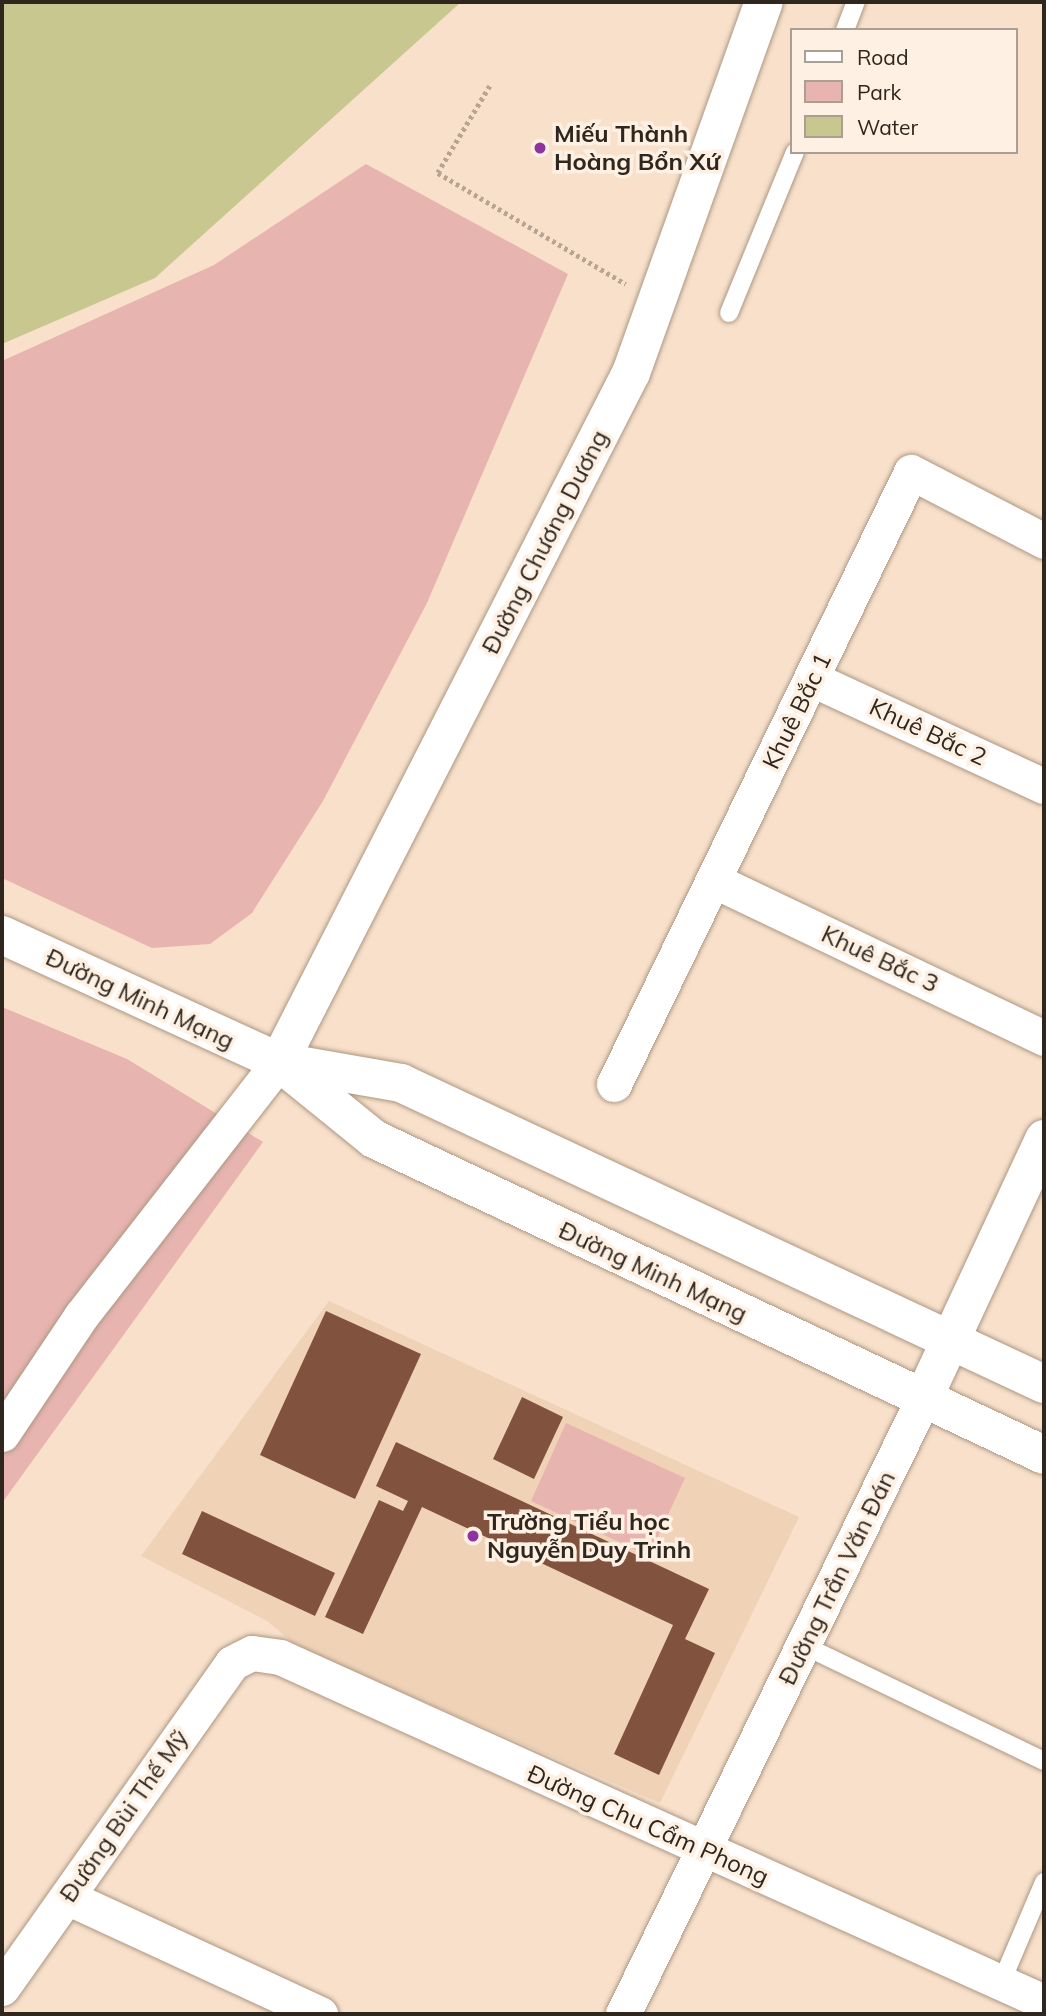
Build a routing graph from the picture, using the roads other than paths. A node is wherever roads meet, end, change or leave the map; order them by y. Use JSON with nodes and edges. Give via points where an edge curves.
{"nodes":[{"id":1,"x":764,"y":2,"type":"edge"},
{"id":2,"x":856,"y":2,"type":"edge"},
{"id":3,"x":846,"y":28,"type":"edge"},
{"id":4,"x":794,"y":154,"type":"edge"},
{"id":5,"x":729,"y":313,"type":"dead end"},
{"id":6,"x":1044,"y":541,"type":"edge"},
{"id":7,"x":812,"y":679,"type":"junction"},
{"id":8,"x":1044,"y":786,"type":"edge"},
{"id":9,"x":715,"y":881,"type":"junction"},
{"id":10,"x":2,"y":935,"type":"edge"},
{"id":11,"x":1044,"y":1038,"type":"edge"},
{"id":12,"x":278,"y":1062,"type":"junction"},
{"id":13,"x":614,"y":1084,"type":"dead end"},
{"id":14,"x":1044,"y":1139,"type":"edge"},
{"id":15,"x":952,"y":1339,"type":"junction"},
{"id":16,"x":1044,"y":1384,"type":"edge"},
{"id":17,"x":923,"y":1399,"type":"junction"},
{"id":18,"x":2,"y":1434,"type":"edge"},
{"id":19,"x":1044,"y":1455,"type":"edge"},
{"id":20,"x":805,"y":1646,"type":"junction"},
{"id":21,"x":252,"y":1653,"type":"joint"},
{"id":22,"x":1044,"y":1761,"type":"edge"},
{"id":23,"x":701,"y":1850,"type":"junction"},
{"id":24,"x":1044,"y":1882,"type":"edge"},
{"id":25,"x":67,"y":1897,"type":"junction"},
{"id":26,"x":1001,"y":1983,"type":"junction"},
{"id":27,"x":2,"y":1988,"type":"edge"},
{"id":28,"x":1044,"y":2002,"type":"edge"},
{"id":29,"x":320,"y":2014,"type":"edge"},
{"id":30,"x":623,"y":2014,"type":"edge"}],
"edges":[{"from":1,"to":12,"type":"street","name":"Đường Chương Dương","via":[[631,373]]},
{"from":2,"to":3,"type":"lane"},
{"from":4,"to":5,"type":"lane"},
{"from":6,"to":7,"type":"street","name":"Khuê Bắc 1","via":[[911,472]]},
{"from":7,"to":8,"type":"street","name":"Khuê Bắc 2"},
{"from":7,"to":9,"type":"street","name":"Khuê Bắc 1"},
{"from":9,"to":11,"type":"street","name":"Khuê Bắc 3"},
{"from":9,"to":13,"type":"street","name":"Khuê Bắc 1"},
{"from":10,"to":12,"type":"street","name":"Đường Minh Mạng"},
{"from":12,"to":15,"type":"street","name":"Đường Minh Mạng","via":[[401,1083]]},
{"from":12,"to":17,"type":"street","name":"Đường Minh Mạng","via":[[374,1139]]},
{"from":12,"to":18,"type":"street","via":[[82,1317]]},
{"from":14,"to":15,"type":"street","name":"Đường Trần Văn Đán"},
{"from":15,"to":16,"type":"street","name":"Đường Minh Mạng"},
{"from":15,"to":17,"type":"street","name":"Đường Trần Văn Đán"},
{"from":17,"to":19,"type":"street","name":"Đường Minh Mạng"},
{"from":17,"to":20,"type":"street","name":"Đường Trần Văn Đán"},
{"from":20,"to":22,"type":"lane"},
{"from":20,"to":23,"type":"street","name":"Đường Trần Văn Đán"},
{"from":21,"to":23,"type":"street","name":"Đường Chu Cẩm Phong","via":[[280,1657]]},
{"from":21,"to":25,"type":"street","name":"Đường Bùi Thế Mỹ","via":[[232,1663]]},
{"from":23,"to":26,"type":"street","name":"Đường Chu Cẩm Phong"},
{"from":23,"to":30,"type":"street","name":"Đường Trần Văn Đán"},
{"from":24,"to":26,"type":"lane"},
{"from":25,"to":27,"type":"street","name":"Đường Bùi Thế Mỹ"},
{"from":25,"to":29,"type":"street"},
{"from":26,"to":28,"type":"street","name":"Đường Chu Cẩm Phong"}]}
